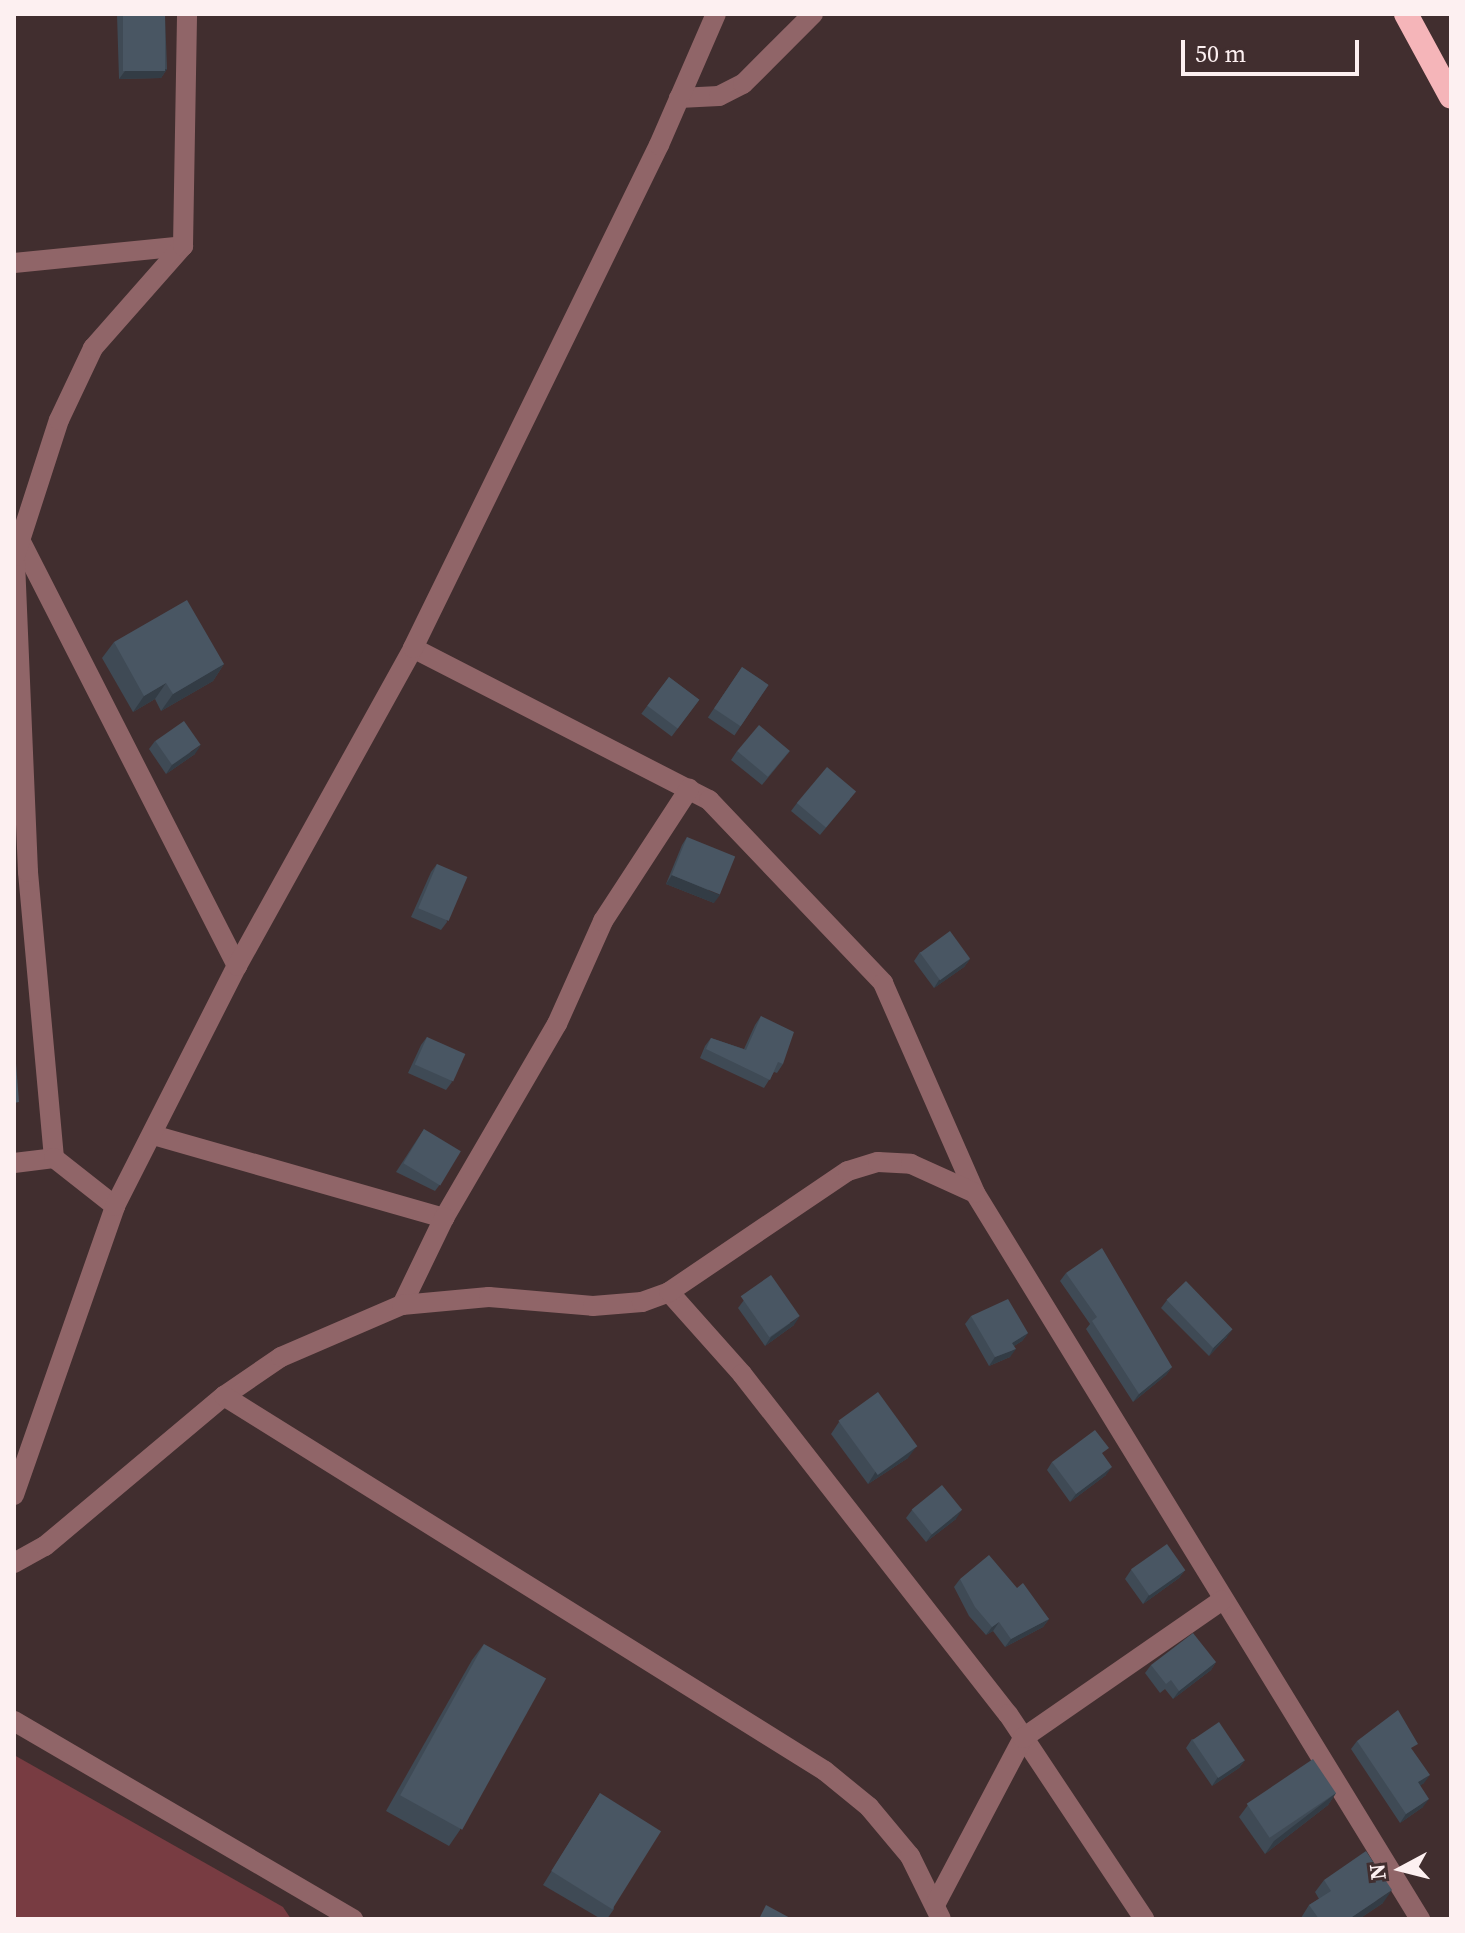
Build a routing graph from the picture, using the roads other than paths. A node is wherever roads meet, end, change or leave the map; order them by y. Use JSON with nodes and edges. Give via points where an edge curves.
{"nodes":[{"id":1,"x":187,"y":14,"type":"edge"},
{"id":2,"x":716,"y":14,"type":"edge"},
{"id":3,"x":813,"y":14,"type":"edge"},
{"id":4,"x":1406,"y":14,"type":"edge"},
{"id":5,"x":1451,"y":97,"type":"edge"},
{"id":6,"x":679,"y":98,"type":"junction"},
{"id":7,"x":183,"y":246,"type":"junction"},
{"id":8,"x":14,"y":263,"type":"edge"},
{"id":9,"x":15,"y":544,"type":"edge"},
{"id":10,"x":413,"y":648,"type":"junction"},
{"id":11,"x":689,"y":789,"type":"junction"},
{"id":12,"x":237,"y":966,"type":"junction"},
{"id":13,"x":153,"y":1135,"type":"junction"},
{"id":14,"x":54,"y":1158,"type":"junction"},
{"id":15,"x":14,"y":1163,"type":"edge"},
{"id":16,"x":975,"y":1193,"type":"junction"},
{"id":17,"x":115,"y":1206,"type":"junction"},
{"id":18,"x":444,"y":1218,"type":"junction"},
{"id":19,"x":669,"y":1292,"type":"junction"},
{"id":20,"x":402,"y":1305,"type":"junction"},
{"id":21,"x":224,"y":1396,"type":"junction"},
{"id":22,"x":21,"y":1438,"type":"edge"},
{"id":23,"x":14,"y":1495,"type":"edge"},
{"id":24,"x":14,"y":1563,"type":"edge"},
{"id":25,"x":1222,"y":1600,"type":"junction"},
{"id":26,"x":14,"y":1721,"type":"edge"},
{"id":27,"x":1023,"y":1738,"type":"junction"},
{"id":28,"x":938,"y":1911,"type":"edge"},
{"id":29,"x":332,"y":1914,"type":"edge"},
{"id":30,"x":353,"y":1919,"type":"edge"},
{"id":31,"x":1144,"y":1919,"type":"edge"},
{"id":32,"x":1420,"y":1919,"type":"edge"}],
"edges":[{"from":1,"to":7,"type":"street"},
{"from":2,"to":6,"type":"street"},
{"from":3,"to":6,"type":"street","via":[[743,84],[719,96]]},
{"from":4,"to":5,"type":"highway"},
{"from":6,"to":10,"type":"street"},
{"from":7,"to":8,"type":"street"},
{"from":7,"to":9,"type":"street","via":[[93,348],[59,420]]},
{"from":9,"to":12,"type":"street"},
{"from":9,"to":14,"type":"street","via":[[28,872]]},
{"from":10,"to":11,"type":"street"},
{"from":10,"to":12,"type":"street"},
{"from":11,"to":16,"type":"street","via":[[709,800],[883,983]]},
{"from":11,"to":18,"type":"street","via":[[603,921],[557,1024]]},
{"from":12,"to":13,"type":"street"},
{"from":13,"to":17,"type":"street"},
{"from":13,"to":18,"type":"street"},
{"from":14,"to":15,"type":"street"},
{"from":14,"to":17,"type":"street"},
{"from":16,"to":19,"type":"street","via":[[911,1164],[878,1162],[848,1171]]},
{"from":16,"to":25,"type":"street"},
{"from":17,"to":22,"type":"street"},
{"from":18,"to":20,"type":"street"},
{"from":19,"to":20,"type":"street","via":[[642,1302],[593,1306],[489,1297]]},
{"from":19,"to":27,"type":"street","via":[[742,1374]]},
{"from":20,"to":21,"type":"street","via":[[281,1357]]},
{"from":21,"to":24,"type":"street","via":[[45,1546]]},
{"from":21,"to":28,"type":"street","via":[[825,1771],[890,1831],[910,1856]]},
{"from":22,"to":23,"type":"street"},
{"from":25,"to":27,"type":"street"},
{"from":25,"to":32,"type":"street"},
{"from":26,"to":29,"type":"street"},
{"from":27,"to":28,"type":"street"},
{"from":27,"to":31,"type":"street"},
{"from":29,"to":30,"type":"street"}]}
